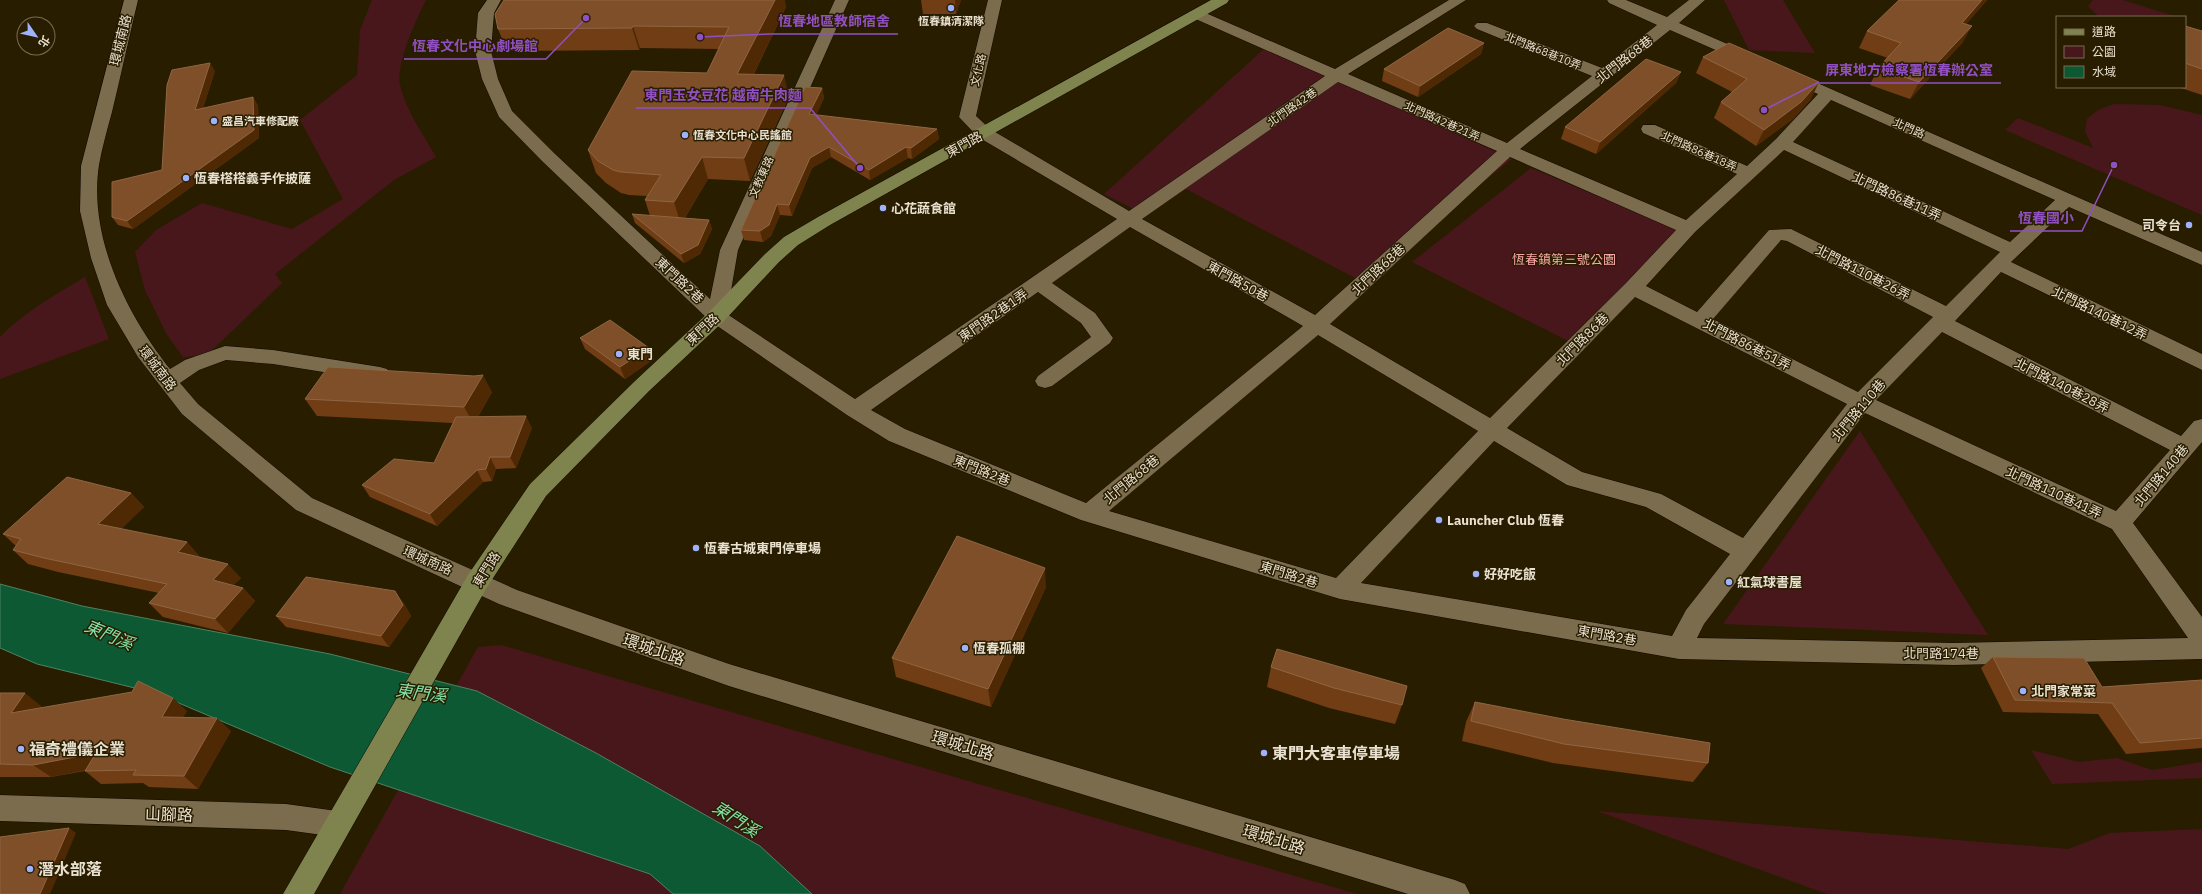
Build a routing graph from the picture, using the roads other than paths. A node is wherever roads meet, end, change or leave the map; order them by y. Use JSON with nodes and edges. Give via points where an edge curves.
{"nodes":[{"id":1,"x":131,"y":0,"type":"edge"},
{"id":2,"x":494,"y":0,"type":"edge"},
{"id":3,"x":842,"y":0,"type":"edge"},
{"id":4,"x":995,"y":0,"type":"edge"},
{"id":5,"x":1222,"y":0,"type":"edge"},
{"id":6,"x":1459,"y":0,"type":"edge"},
{"id":7,"x":1614,"y":0,"type":"edge"},
{"id":8,"x":1698,"y":0,"type":"edge"},
{"id":9,"x":1196,"y":14,"type":"junction"},
{"id":10,"x":1668,"y":25,"type":"junction"},
{"id":11,"x":1482,"y":26,"type":"dead end"},
{"id":12,"x":1762,"y":65,"type":"edge"},
{"id":13,"x":1338,"y":74,"type":"junction"},
{"id":14,"x":1604,"y":75,"type":"junction"},
{"id":15,"x":1799,"y":80,"type":"edge"},
{"id":16,"x":1828,"y":93,"type":"junction"},
{"id":17,"x":1649,"y":129,"type":"dead end"},
{"id":18,"x":984,"y":133,"type":"junction"},
{"id":19,"x":1782,"y":143,"type":"junction"},
{"id":20,"x":1508,"y":150,"type":"junction"},
{"id":21,"x":1749,"y":173,"type":"junction"},
{"id":22,"x":2068,"y":198,"type":"junction"},
{"id":23,"x":1131,"y":220,"type":"junction"},
{"id":24,"x":1688,"y":228,"type":"junction"},
{"id":25,"x":2012,"y":250,"type":"junction"},
{"id":26,"x":2202,"y":259,"type":"edge"},
{"id":27,"x":1998,"y":264,"type":"junction"},
{"id":28,"x":1039,"y":283,"type":"junction"},
{"id":29,"x":1633,"y":288,"type":"junction"},
{"id":30,"x":717,"y":316,"type":"junction"},
{"id":31,"x":1944,"y":319,"type":"junction"},
{"id":32,"x":1700,"y":321,"type":"junction"},
{"id":33,"x":1317,"y":325,"type":"junction"},
{"id":34,"x":2202,"y":363,"type":"edge"},
{"id":35,"x":402,"y":378,"type":"edge"},
{"id":36,"x":167,"y":381,"type":"junction"},
{"id":37,"x":1046,"y":381,"type":"dead end"},
{"id":38,"x":1861,"y":402,"type":"junction"},
{"id":39,"x":855,"y":410,"type":"junction"},
{"id":40,"x":2202,"y":427,"type":"edge"},
{"id":41,"x":1492,"y":430,"type":"junction"},
{"id":42,"x":2185,"y":448,"type":"junction"},
{"id":43,"x":1089,"y":514,"type":"junction"},
{"id":44,"x":2120,"y":523,"type":"junction"},
{"id":45,"x":1746,"y":551,"type":"junction"},
{"id":46,"x":477,"y":582,"type":"junction"},
{"id":47,"x":1340,"y":589,"type":"junction"},
{"id":48,"x":2202,"y":637,"type":"edge"},
{"id":49,"x":1679,"y":648,"type":"junction"},
{"id":50,"x":2202,"y":648,"type":"edge"},
{"id":51,"x":0,"y":808,"type":"edge"},
{"id":52,"x":337,"y":824,"type":"junction"},
{"id":53,"x":298,"y":894,"type":"edge"},
{"id":54,"x":1455,"y":894,"type":"edge"}],
"edges":[{"from":1,"to":36,"type":"street","name":"環城南路","via":[[90,166],[89,211],[100,258],[118,305],[145,352]]},
{"from":2,"to":30,"type":"street","name":"東門路2巷","via":[[486,13],[483,51],[490,79],[505,113],[548,157]]},
{"from":3,"to":30,"type":"street","name":"文教東路","via":[[729,250]]},
{"from":4,"to":18,"type":"street","name":"文化路","via":[[967,117]]},
{"from":5,"to":9,"type":"main road","name":"東門路"},
{"from":6,"to":13,"type":"street","name":"北門路42巷"},
{"from":7,"to":10,"type":"street"},
{"from":8,"to":10,"type":"street","name":"北門路68巷"},
{"from":9,"to":13,"type":"street","name":"北門路42巷21弄"},
{"from":9,"to":18,"type":"main road","name":"東門路"},
{"from":10,"to":12,"type":"street"},
{"from":10,"to":14,"type":"street","name":"北門路68巷"},
{"from":11,"to":14,"type":"street","name":"北門路68巷10弄"},
{"from":13,"to":20,"type":"street","name":"北門路42巷21弄"},
{"from":13,"to":23,"type":"street","name":"北門路42巷"},
{"from":14,"to":20,"type":"street","name":"北門路68巷"},
{"from":15,"to":16,"type":"street","name":"北門路"},
{"from":16,"to":19,"type":"street","name":"北門路86巷"},
{"from":16,"to":22,"type":"street","name":"北門路"},
{"from":17,"to":21,"type":"street","name":"北門路86巷18弄"},
{"from":18,"to":23,"type":"street","name":"東門路50巷"},
{"from":18,"to":30,"type":"main road","name":"東門路","via":[[791,241],[738,291]]},
{"from":19,"to":21,"type":"street","name":"北門路86巷"},
{"from":19,"to":25,"type":"street","name":"北門路86巷11弄"},
{"from":20,"to":24,"type":"street","name":"北門路42巷21弄"},
{"from":20,"to":33,"type":"street","name":"北門路68巷"},
{"from":21,"to":24,"type":"street","name":"北門路86巷"},
{"from":22,"to":25,"type":"street","name":"北門路110巷"},
{"from":22,"to":26,"type":"street","name":"北門路"},
{"from":23,"to":28,"type":"street","name":"東門路2巷1弄"},
{"from":23,"to":33,"type":"street","name":"東門路50巷"},
{"from":24,"to":29,"type":"street","name":"北門路86巷"},
{"from":25,"to":27,"type":"street","name":"北門路110巷"},
{"from":27,"to":31,"type":"street","name":"北門路110巷"},
{"from":27,"to":34,"type":"street","name":"北門路140巷12弄"},
{"from":28,"to":37,"type":"street","via":[[1088,318],[1103,338]]},
{"from":28,"to":39,"type":"street","name":"東門路2巷1弄"},
{"from":29,"to":32,"type":"street","name":"北門路86巷51弄"},
{"from":29,"to":41,"type":"street","name":"北門路86巷"},
{"from":30,"to":39,"type":"street","name":"東門路2巷"},
{"from":30,"to":46,"type":"main road","name":"東門路","via":[[642,386],[538,490]]},
{"from":31,"to":32,"type":"street","name":"北門路110巷26弄","via":[[1791,235],[1776,234]]},
{"from":31,"to":38,"type":"street","name":"北門路110巷"},
{"from":31,"to":42,"type":"street","name":"北門路140巷28弄"},
{"from":32,"to":38,"type":"street","name":"北門路86巷51弄"},
{"from":33,"to":41,"type":"street","name":"東門路50巷"},
{"from":33,"to":43,"type":"street","name":"北門路68巷"},
{"from":35,"to":36,"type":"street","via":[[273,357],[224,353],[192,365]]},
{"from":36,"to":46,"type":"street","name":"環城南路","via":[[190,409],[304,504]]},
{"from":38,"to":44,"type":"street","name":"北門路110巷41弄"},
{"from":38,"to":45,"type":"street","name":"北門路110巷"},
{"from":39,"to":43,"type":"street","name":"東門路2巷","via":[[897,435]]},
{"from":40,"to":42,"type":"street","name":"北門路140巷"},
{"from":41,"to":45,"type":"street","name":"東門路50巷","via":[[1575,479],[1653,500]]},
{"from":41,"to":47,"type":"street","name":"北門路86巷"},
{"from":42,"to":44,"type":"street","name":"北門路140巷"},
{"from":43,"to":47,"type":"street","name":"東門路2巷"},
{"from":44,"to":48,"type":"street","name":"北門路110巷41弄"},
{"from":45,"to":49,"type":"street","name":"北門路110巷","via":[[1695,617]]},
{"from":46,"to":52,"type":"main road","name":"東門路"},
{"from":46,"to":54,"type":"street","name":"環城北路","via":[[518,601],[729,675]]},
{"from":47,"to":49,"type":"street","name":"東門路2巷"},
{"from":49,"to":50,"type":"street","name":"北門路174巷","via":[[1954,654]]},
{"from":51,"to":52,"type":"street","name":"山腳路","via":[[286,817]]},
{"from":52,"to":53,"type":"main road","name":"東門路"}]}
